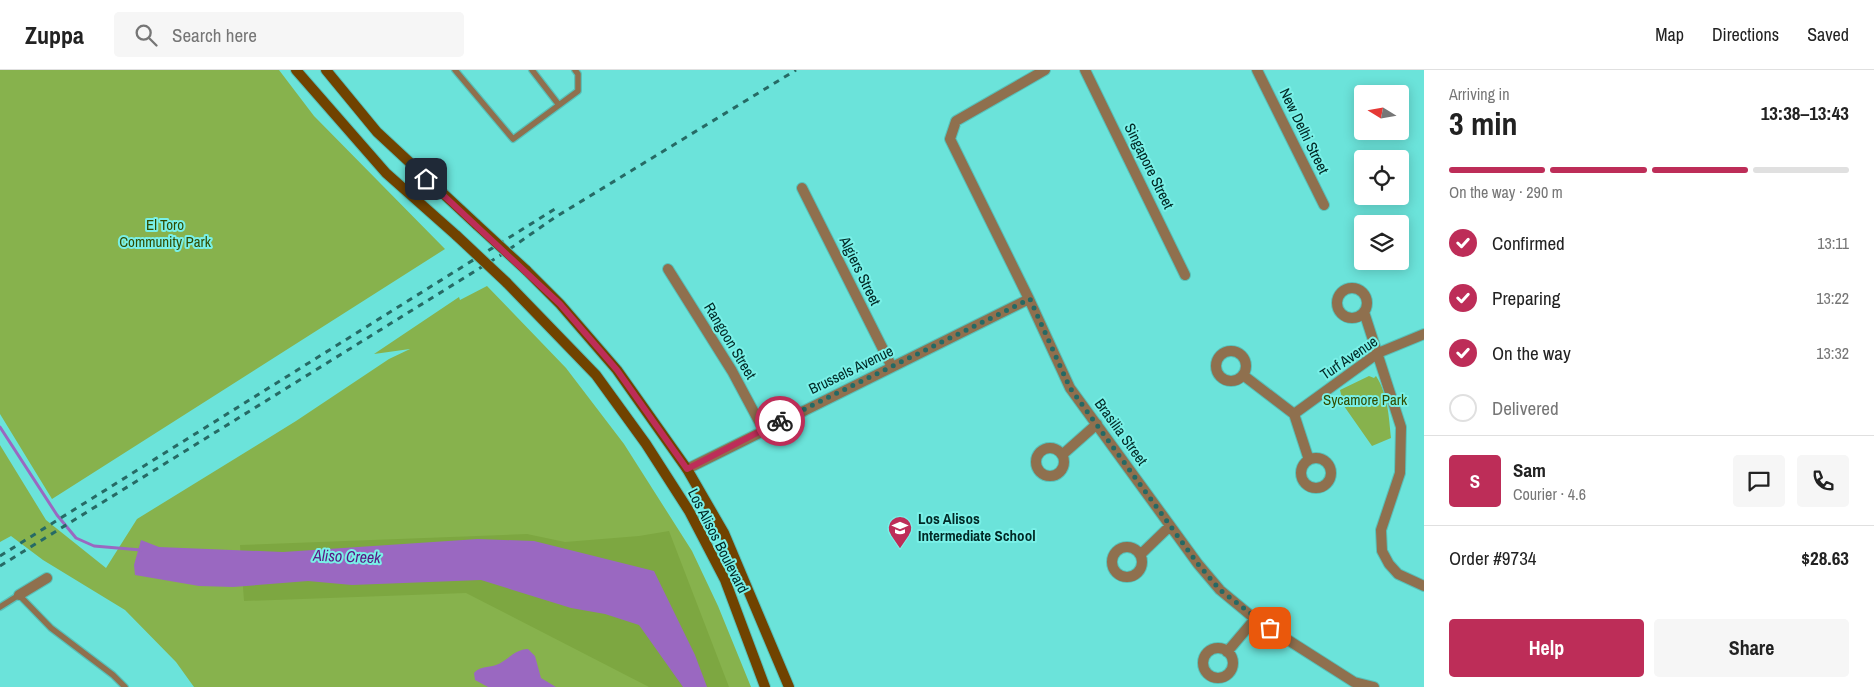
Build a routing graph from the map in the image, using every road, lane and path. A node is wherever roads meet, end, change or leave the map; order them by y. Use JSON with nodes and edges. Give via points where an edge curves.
{"nodes":[{"id":1,"x":296,"y":70,"type":"edge"},
{"id":2,"x":326,"y":70,"type":"edge"},
{"id":3,"x":455,"y":70,"type":"edge"},
{"id":4,"x":532,"y":70,"type":"edge"},
{"id":5,"x":575,"y":70,"type":"edge"},
{"id":6,"x":1045,"y":70,"type":"edge"},
{"id":7,"x":1085,"y":70,"type":"edge"},
{"id":8,"x":1257,"y":70,"type":"edge"},
{"id":9,"x":559,"y":105,"type":"junction"},
{"id":10,"x":802,"y":188,"type":"dead end"},
{"id":11,"x":1324,"y":205,"type":"dead end"},
{"id":12,"x":668,"y":269,"type":"dead end"},
{"id":13,"x":1185,"y":275,"type":"dead end"},
{"id":14,"x":1030,"y":299,"type":"junction"},
{"id":15,"x":1364,"y":312,"type":"dead end"},
{"id":16,"x":1424,"y":334,"type":"edge"},
{"id":17,"x":1378,"y":353,"type":"junction"},
{"id":18,"x":892,"y":367,"type":"junction"},
{"id":19,"x":1243,"y":375,"type":"dead end"},
{"id":20,"x":1294,"y":414,"type":"junction"},
{"id":21,"x":1097,"y":424,"type":"junction"},
{"id":22,"x":763,"y":429,"type":"junction"},
{"id":23,"x":1062,"y":455,"type":"dead end"},
{"id":24,"x":1308,"y":460,"type":"dead end"},
{"id":25,"x":687,"y":469,"type":"junction"},
{"id":26,"x":1170,"y":526,"type":"junction"},
{"id":27,"x":1140,"y":555,"type":"dead end"},
{"id":28,"x":46,"y":578,"type":"dead end"},
{"id":29,"x":1424,"y":586,"type":"edge"},
{"id":30,"x":19,"y":595,"type":"junction"},
{"id":31,"x":0,"y":607,"type":"edge"},
{"id":32,"x":1255,"y":618,"type":"junction"},
{"id":33,"x":1227,"y":652,"type":"dead end"},
{"id":34,"x":1353,"y":684,"type":"edge"},
{"id":35,"x":125,"y":687,"type":"edge"},
{"id":36,"x":765,"y":687,"type":"edge"},
{"id":37,"x":789,"y":687,"type":"edge"},
{"id":38,"x":1374,"y":687,"type":"edge"}],
"edges":[{"from":1,"to":36,"type":"main road","name":"Los Alisos Boulevard","bridge":true,"via":[[386,173],[506,282],[596,375],[689,511],[724,580]]},
{"from":2,"to":25,"type":"main road","name":"Los Alisos Boulevard","bridge":true,"via":[[377,132],[560,304],[617,370]]},
{"from":3,"to":9,"type":"lane","via":[[513,139]]},
{"from":4,"to":9,"type":"lane"},
{"from":5,"to":9,"type":"lane","via":[[578,91]]},
{"from":6,"to":14,"type":"street","name":"Brasilia Street","via":[[965,115],[956,121],[951,132],[954,148]]},
{"from":7,"to":13,"type":"street","name":"Singapore Street"},
{"from":8,"to":11,"type":"street","name":"New Delhi Street"},
{"from":10,"to":18,"type":"street","name":"Algiers Street"},
{"from":12,"to":22,"type":"street","name":"Rangoon Street","via":[[732,371]]},
{"from":14,"to":18,"type":"street","name":"Brussels Avenue"},
{"from":14,"to":21,"type":"street","name":"Brasilia Street","via":[[1070,388]]},
{"from":15,"to":17,"type":"street"},
{"from":16,"to":17,"type":"street","name":"Turf Avenue"},
{"from":17,"to":20,"type":"street","name":"Turf Avenue"},
{"from":17,"to":29,"type":"street","via":[[1401,427],[1400,473],[1381,530],[1382,551],[1398,574]]},
{"from":18,"to":22,"type":"street","name":"Brussels Avenue"},
{"from":19,"to":20,"type":"street"},
{"from":20,"to":24,"type":"street"},
{"from":21,"to":23,"type":"street"},
{"from":21,"to":26,"type":"street","name":"Brasilia Street"},
{"from":22,"to":25,"type":"street","name":"Brussels Avenue"},
{"from":25,"to":37,"type":"main road","name":"Los Alisos Boulevard","via":[[724,533]]},
{"from":26,"to":27,"type":"street"},
{"from":26,"to":32,"type":"street","name":"Brasilia Street","via":[[1220,590]]},
{"from":28,"to":30,"type":"street"},
{"from":30,"to":31,"type":"lane"},
{"from":30,"to":35,"type":"lane","via":[[51,628]]},
{"from":32,"to":33,"type":"street"},
{"from":32,"to":34,"type":"street","name":"Brasilia Street"},
{"from":34,"to":38,"type":"street","name":"Brasilia Street"}]}
